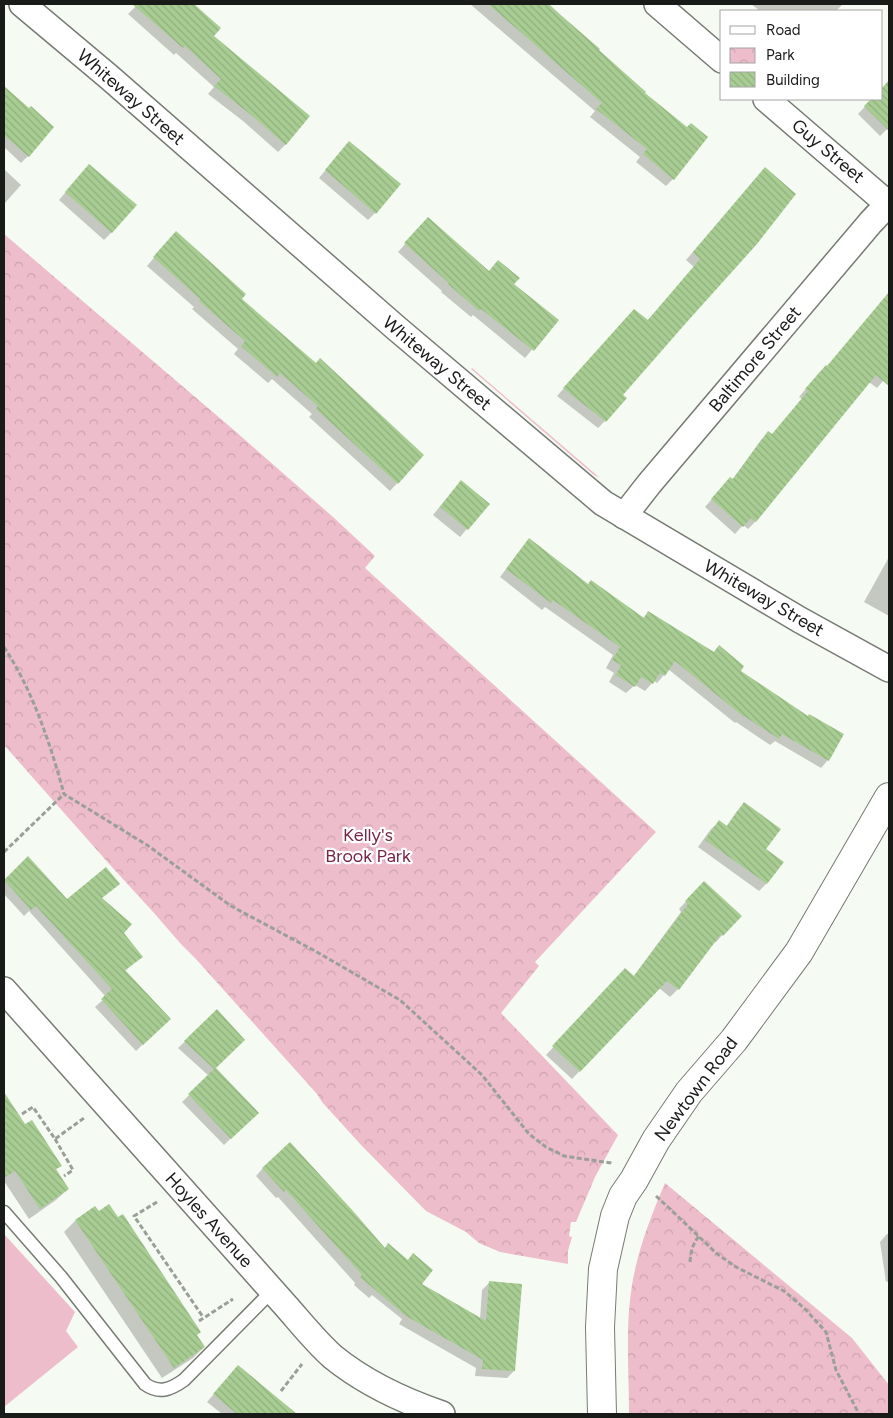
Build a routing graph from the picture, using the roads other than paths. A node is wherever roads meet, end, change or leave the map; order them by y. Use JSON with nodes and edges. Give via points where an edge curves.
{"nodes":[{"id":1,"x":22,"y":4,"type":"edge"},
{"id":2,"x":656,"y":4,"type":"edge"},
{"id":3,"x":720,"y":58,"type":"edge"},
{"id":4,"x":767,"y":100,"type":"edge"},
{"id":5,"x":889,"y":203,"type":"edge"},
{"id":6,"x":624,"y":516,"type":"junction"},
{"id":7,"x":889,"y":669,"type":"edge"},
{"id":8,"x":889,"y":797,"type":"edge"},
{"id":9,"x":4,"y":990,"type":"edge"},
{"id":10,"x":4,"y":1212,"type":"edge"},
{"id":11,"x":272,"y":1291,"type":"junction"},
{"id":12,"x":442,"y":1414,"type":"edge"},
{"id":13,"x":602,"y":1414,"type":"edge"}],
"edges":[{"from":1,"to":6,"type":"street","name":"Whiteway Street","via":[[395,328],[587,490]]},
{"from":2,"to":3,"type":"street"},
{"from":4,"to":5,"type":"street","name":"Guy Street"},
{"from":5,"to":6,"type":"street","name":"Baltimore Street"},
{"from":6,"to":7,"type":"street","name":"Whiteway Street"},
{"from":8,"to":13,"type":"street","name":"Newtown Road","via":[[799,952],[734,1040],[689,1092],[623,1196],[603,1269],[600,1327]]},
{"from":9,"to":11,"type":"street","name":"Hoyles Avenue"},
{"from":10,"to":11,"type":"lane","via":[[61,1277],[144,1384],[152,1389],[167,1389],[184,1380]]},
{"from":11,"to":12,"type":"street","name":"Hoyles Avenue","via":[[333,1356],[392,1394]]}]}
